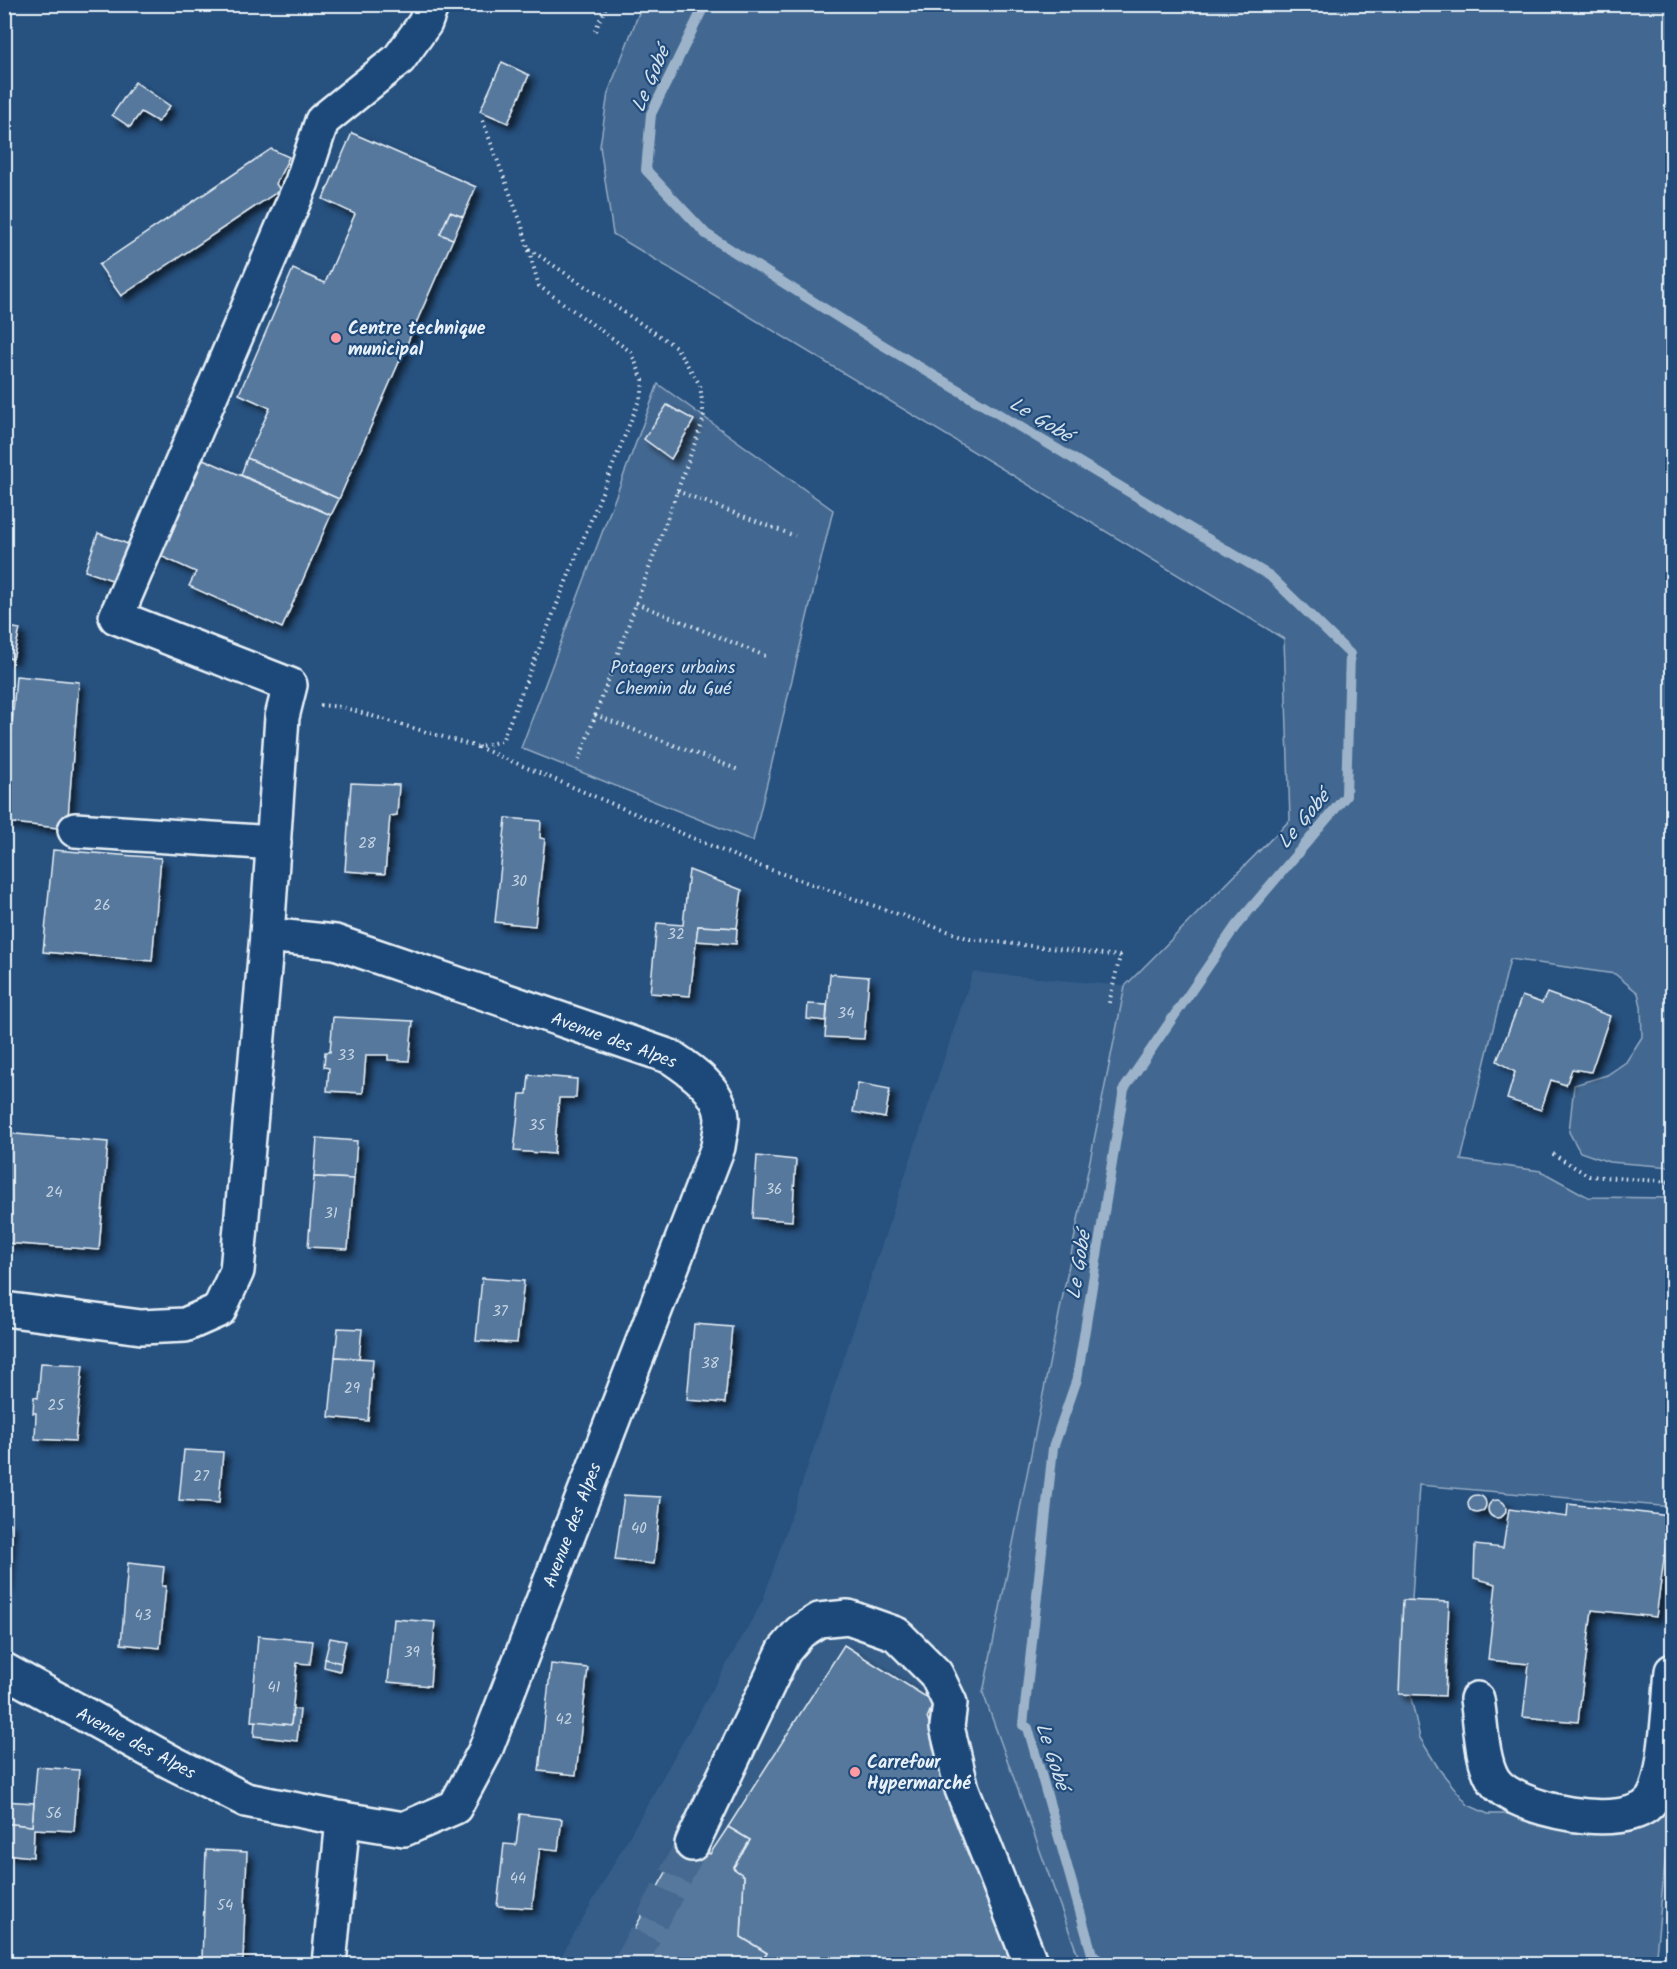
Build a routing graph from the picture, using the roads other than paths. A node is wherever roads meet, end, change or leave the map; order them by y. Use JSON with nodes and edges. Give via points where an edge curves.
{"nodes":[{"id":1,"x":432,"y":4,"type":"edge"},
{"id":2,"x":75,"y":830,"type":"dead end"},
{"id":3,"x":274,"y":843,"type":"junction"},
{"id":4,"x":267,"y":935,"type":"junction"},
{"id":5,"x":4,"y":1309,"type":"edge"},
{"id":6,"x":4,"y":1670,"type":"edge"},
{"id":7,"x":1672,"y":1671,"type":"edge"},
{"id":8,"x":1477,"y":1699,"type":"dead end"},
{"id":9,"x":343,"y":1819,"type":"junction"},
{"id":10,"x":692,"y":1844,"type":"tunnel mouth"},
{"id":11,"x":329,"y":1965,"type":"edge"},
{"id":12,"x":1031,"y":1965,"type":"edge"}],
"edges":[{"from":1,"to":3,"type":"street","via":[[425,23],[399,59],[321,121],[302,182],[116,617],[290,685],[282,717]]},
{"from":2,"to":3,"type":"street"},
{"from":3,"to":4,"type":"street"},
{"from":4,"to":5,"type":"street","via":[[237,1271],[219,1310],[185,1325],[141,1327]]},
{"from":4,"to":9,"type":"street","name":"Avenue des Alpes","via":[[334,942],[671,1057],[698,1075],[714,1096],[722,1117],[718,1147],[485,1751],[455,1807],[404,1829]]},
{"from":6,"to":9,"type":"street","name":"Avenue des Alpes","via":[[246,1800]]},
{"from":7,"to":8,"type":"street","via":[[1661,1773],[1654,1798],[1646,1808],[1617,1817],[1549,1809],[1500,1789],[1485,1760]]},
{"from":9,"to":11,"type":"street"},
{"from":10,"to":12,"type":"street","via":[[784,1651],[800,1632],[819,1620],[848,1617],[896,1634],[936,1674],[950,1703],[947,1727],[962,1789]]}]}
